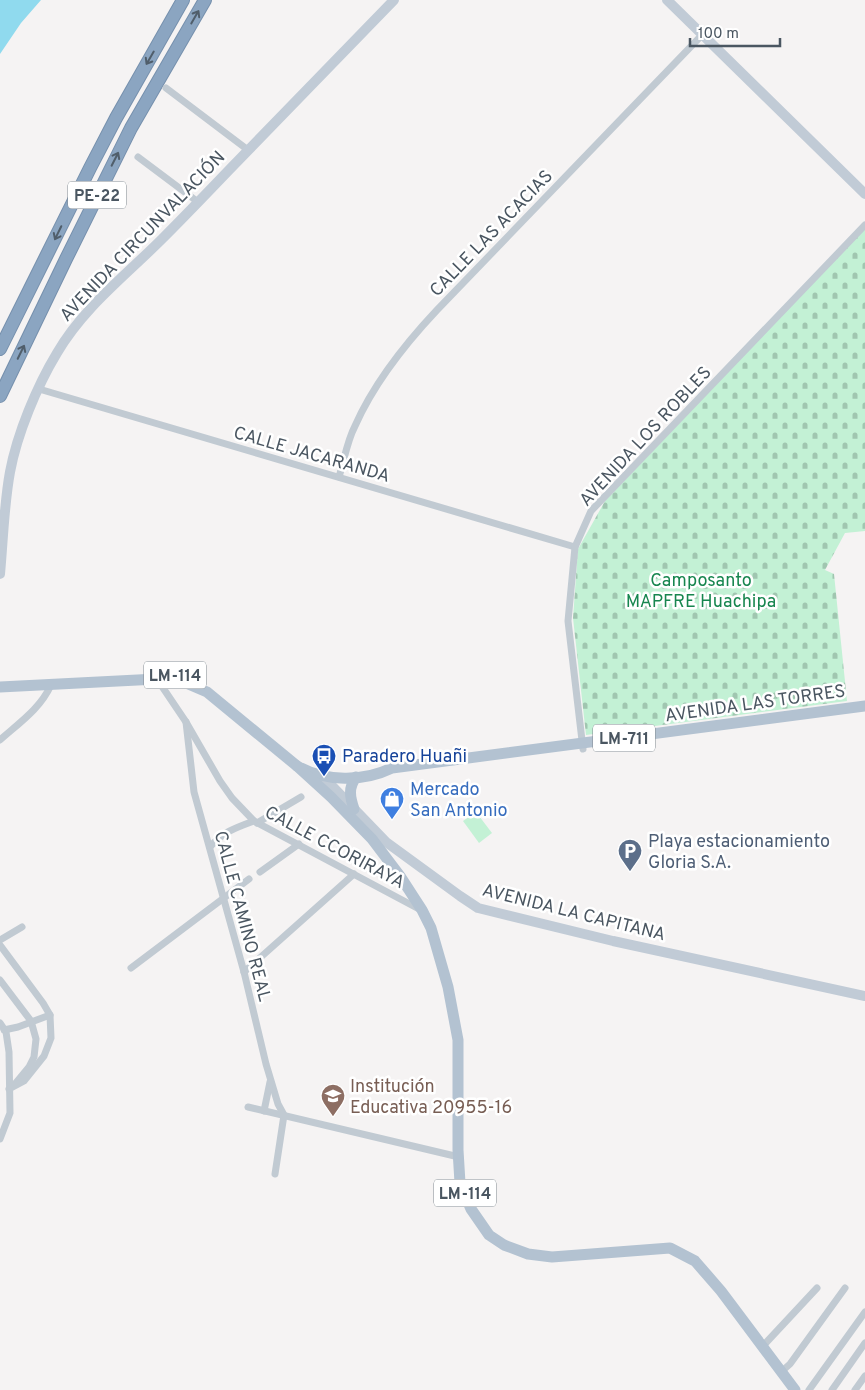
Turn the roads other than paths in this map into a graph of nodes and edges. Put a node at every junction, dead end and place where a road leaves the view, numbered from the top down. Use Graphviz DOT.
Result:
graph roads {
  1 [pos="183,0"];
  2 [pos="204,0"];
  3 [pos="394,0"];
  4 [pos="667,0"];
  5 [pos="702,35"];
  6 [pos="166,88"];
  7 [pos="248,150"];
  8 [pos="138,157"];
  9 [pos="865,194"];
  10 [pos="198,202"];
  11 [pos="865,225"];
  12 [pos="0,349"];
  13 [pos="39,389"];
  14 [pos="2,392"];
  15 [pos="339,477"];
  16 [pos="575,547"];
  17 [pos="0,574"];
  18 [pos="157,679"];
  19 [pos="0,682"];
  20 [pos="51,685"];
  21 [pos="0,687"];
  22 [pos="865,706"];
  23 [pos="865,712"];
  24 [pos="186,722"];
  25 [pos="0,740"];
  26 [pos="583,746"];
  27 [pos="297,766"];
  28 [pos="317,775"];
  29 [pos="356,777"];
  30 [pos="340,778"];
  31 [pos="336,791"];
  32 [pos="301,797"];
  33 [pos="338,803"];
  34 [pos="354,809"];
  35 [pos="255,822"];
  36 [pos="299,844"];
  37 [pos="210,847"];
  38 [pos="260,872"];
  39 [pos="354,874"];
  40 [pos="250,879"];
  41 [pos="224,898"];
  42 [pos="422,910"];
  43 [pos="22,927"];
  44 [pos="0,940"];
  45 [pos="0,945"];
  46 [pos="131,968"];
  47 [pos="244,972"];
  48 [pos="0,980"];
  49 [pos="865,996"];
  50 [pos="50,1014"];
  51 [pos="31,1021"];
  52 [pos="2,1026"];
  53 [pos="270,1080"];
  54 [pos="9,1089"];
  55 [pos="248,1107"];
  56 [pos="264,1111"];
  57 [pos="284,1115"];
  58 [pos="0,1139"];
  59 [pos="458,1157"];
  60 [pos="275,1174"];
  61 [pos="817,1288"];
  62 [pos="845,1288"];
  63 [pos="865,1312"];
  64 [pos="865,1343"];
  65 [pos="762,1347"];
  66 [pos="781,1372"];
  67 [pos="865,1376"];
  68 [pos="795,1390"];
  69 [pos="809,1390"];
  70 [pos="832,1390"];
  71 [pos="855,1390"];
  1 -- 12 [label="highway, PE-22, one-way"];
  14 -- 2 [label="highway, PE-22, one-way"];
  3 -- 7 [label="street, AVENIDA CIRCUNVALACIÓN"];
  4 -- 5 [label="street"];
  5 -- 9 [label="street"];
  5 -- 15 [label="street, CALLE LAS ACACIAS"];
  6 -- 7 [label="street"];
  7 -- 10 [label="street, AVENIDA CIRCUNVALACIÓN"];
  8 -- 10 [label="street"];
  10 -- 13 [label="street, AVENIDA CIRCUNVALACIÓN"];
  11 -- 16 [label="street, AVENIDA LOS ROBLES"];
  13 -- 15 [label="street, CALLE JACARANDA"];
  13 -- 17 [label="street, AVENIDA CIRCUNVALACIÓN"];
  15 -- 16 [label="street, CALLE JACARANDA"];
  16 -- 26 [label="street, AVENIDA LOS ROBLES"];
  18 -- 20 [label="main road, AVENIDA LAS TORRES / LM-114"];
  18 -- 24 [label="street, CALLE CCORIRAYA"];
  18 -- 27 [label="main road, AVENIDA LAS TORRES / LM-114"];
  19 -- 28 [label="main road, LM-114"];
  20 -- 21 [label="main road, AVENIDA LAS TORRES / LM-114"];
  20 -- 25 [label="street"];
  22 -- 26 [label="main road, AVENIDA LAS TORRES / LM-711"];
  23 -- 26 [label="main road, AVENIDA LAS TORRES / LM-711"];
  24 -- 35 [label="street, CALLE CCORIRAYA"];
  24 -- 37 [label="street, CALLE CAMINO REAL"];
  26 -- 29 [label="main road, AVENIDA LAS TORRES / LM-711"];
  27 -- 28 [label="main road, AVENIDA LAS TORRES / LM-114"];
  27 -- 33 [label="main road, LM-114"];
  28 -- 30 [label="main road, AVENIDA LAS TORRES / LM-711"];
  28 -- 31 [label="street, AVENIDA LA CAPITANA"];
  29 -- 30 [label="main road, AVENIDA LAS TORRES / LM-711"];
  29 -- 34 [label="main road"];
  30 -- 31 [label="main road"];
  31 -- 33 [label="main road"];
  31 -- 34 [label="street, AVENIDA LA CAPITANA"];
  32 -- 35 [label="street"];
  33 -- 42 [label="main road, LM-114"];
  34 -- 49 [label="street, AVENIDA LA CAPITANA"];
  35 -- 36 [label="street, CALLE CCORIRAYA"];
  35 -- 37 [label="street"];
  36 -- 38 [label="street"];
  36 -- 39 [label="street, CALLE CCORIRAYA"];
  37 -- 41 [label="street, CALLE CAMINO REAL"];
  39 -- 42 [label="street, CALLE CCORIRAYA"];
  39 -- 47 [label="street"];
  40 -- 41 [label="street"];
  41 -- 46 [label="street"];
  41 -- 47 [label="street, CALLE CAMINO REAL"];
  42 -- 59 [label="main road, LM-114"];
  43 -- 44 [label="street"];
  45 -- 50 [label="street"];
  47 -- 53 [label="street, CALLE CAMINO REAL"];
  48 -- 51 [label="street"];
  50 -- 51 [label="street"];
  50 -- 54 [label="street"];
  51 -- 52 [label="street"];
  51 -- 54 [label="street"];
  52 -- 54 [label="street"];
  53 -- 56 [label="street"];
  53 -- 57 [label="street, CALLE CAMINO REAL"];
  54 -- 58 [label="street"];
  55 -- 56 [label="street"];
  56 -- 57 [label="street"];
  57 -- 59 [label="street"];
  57 -- 60 [label="street"];
  59 -- 65 [label="main road, LM-114"];
  61 -- 65 [label="street"];
  62 -- 66 [label="street"];
  63 -- 69 [label="street"];
  64 -- 70 [label="street"];
  65 -- 66 [label="main road, LM-114"];
  66 -- 68 [label="main road, LM-114"];
  67 -- 71 [label="street"];
}
